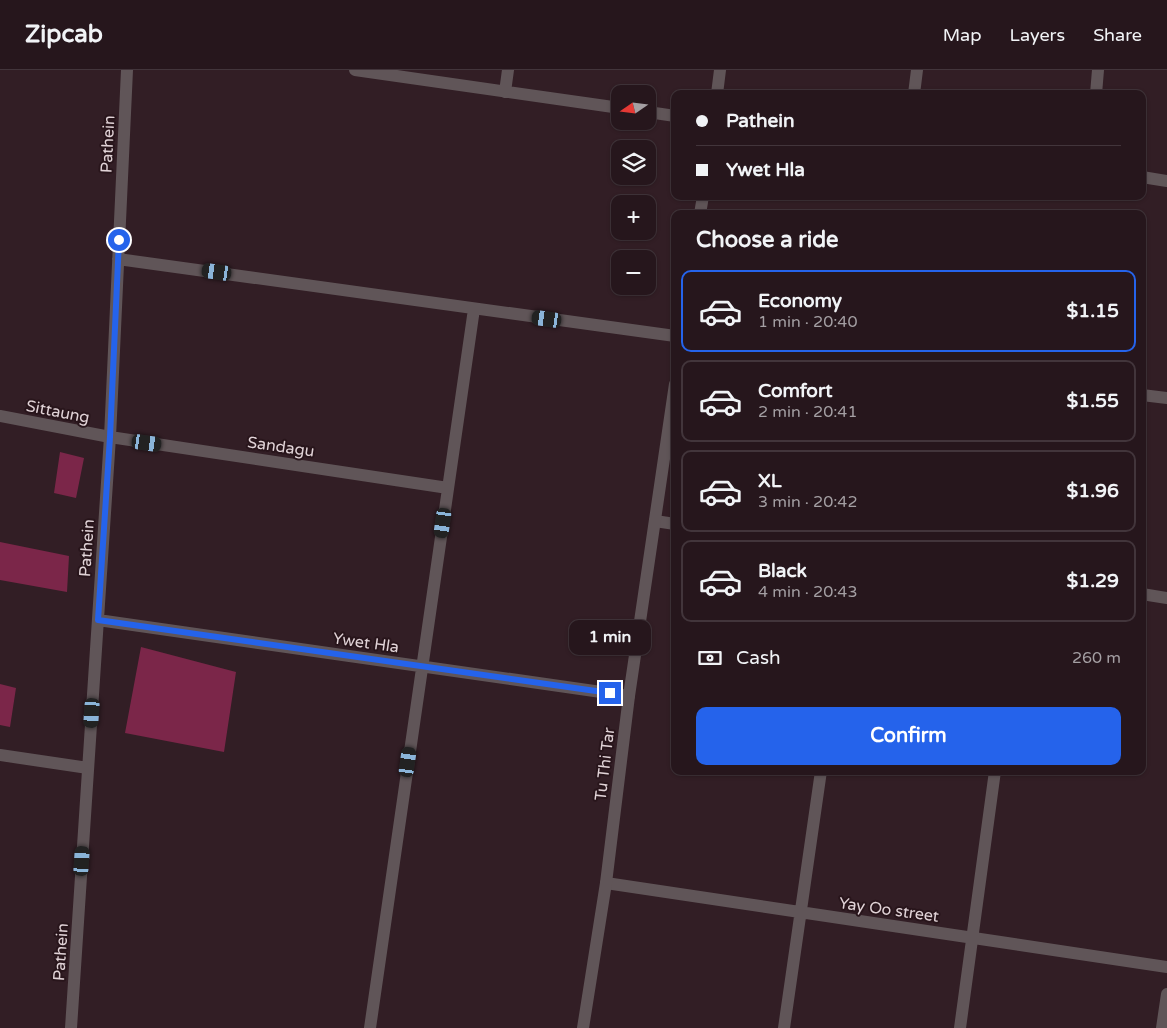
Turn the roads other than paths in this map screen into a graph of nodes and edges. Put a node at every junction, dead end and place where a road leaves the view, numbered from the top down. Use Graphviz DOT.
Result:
graph roads {
  1 [pos="127,70"];
  2 [pos="355,70"];
  3 [pos="508,70"];
  4 [pos="720,70"];
  5 [pos="917,70"];
  6 [pos="1098,70"];
  7 [pos="718,90"];
  8 [pos="914,90"];
  9 [pos="1096,90"];
  10 [pos="505,92"];
  11 [pos="611,107"];
  12 [pos="656,113"];
  13 [pos="671,115"];
  14 [pos="1146,178"];
  15 [pos="1167,181"];
  16 [pos="118,259"];
  17 [pos="474,309"];
  18 [pos="671,335"];
  19 [pos="1146,395"];
  20 [pos="1167,398"];
  21 [pos="671,411"];
  22 [pos="0,416"];
  23 [pos="110,437"];
  24 [pos="448,488"];
  25 [pos="655,521"];
  26 [pos="671,523"];
  27 [pos="1146,595"];
  28 [pos="1167,598"];
  29 [pos="98,620"];
  30 [pos="422,666"];
  31 [pos="629,696"];
  32 [pos="0,756"];
  33 [pos="88,768"];
  34 [pos="820,775"];
  35 [pos="994,775"];
  36 [pos="606,884"];
  37 [pos="801,913"];
  38 [pos="972,938"];
  39 [pos="1167,968"];
  40 [pos="1167,994"];
  41 [pos="71,1028"];
  42 [pos="370,1028"];
  43 [pos="583,1028"];
  44 [pos="784,1028"];
  45 [pos="960,1028"];
  46 [pos="1162,1028"];
  1 -- 16 [label="street, Pathein"];
  2 -- 10 [label="street"];
  3 -- 10 [label="street"];
  4 -- 7 [label="street"];
  5 -- 8 [label="street"];
  6 -- 9 [label="street"];
  10 -- 11 [label="street"];
  12 -- 13 [label="street"];
  14 -- 15 [label="street"];
  16 -- 17 [label="street"];
  16 -- 23 [label="street, Pathein"];
  17 -- 18 [label="street"];
  17 -- 24 [label="street"];
  19 -- 20 [label="street"];
  21 -- 25 [label="street, Tu Thi Tar"];
  22 -- 23 [label="street, Sittaung"];
  23 -- 24 [label="street, Sandagu"];
  23 -- 29 [label="street, Pathein"];
  24 -- 30 [label="street"];
  25 -- 26 [label="street"];
  25 -- 31 [label="street, Tu Thi Tar"];
  27 -- 28 [label="street"];
  29 -- 30 [label="street, Ywet Hla"];
  29 -- 33 [label="street, Pathein"];
  30 -- 31 [label="street, Ywet Hla"];
  30 -- 42 [label="street"];
  31 -- 36 [label="street, Tu Thi Tar"];
  32 -- 33 [label="street"];
  33 -- 41 [label="street, Pathein"];
  34 -- 37 [label="street"];
  35 -- 38 [label="street"];
  36 -- 37 [label="street, Yay Oo street"];
  36 -- 43 [label="street, Tu Thi Tar"];
  37 -- 38 [label="street, Yay Oo street"];
  37 -- 44 [label="street"];
  38 -- 39 [label="street, Yay Oo street"];
  38 -- 45 [label="street"];
  40 -- 46 [label="street"];
}
